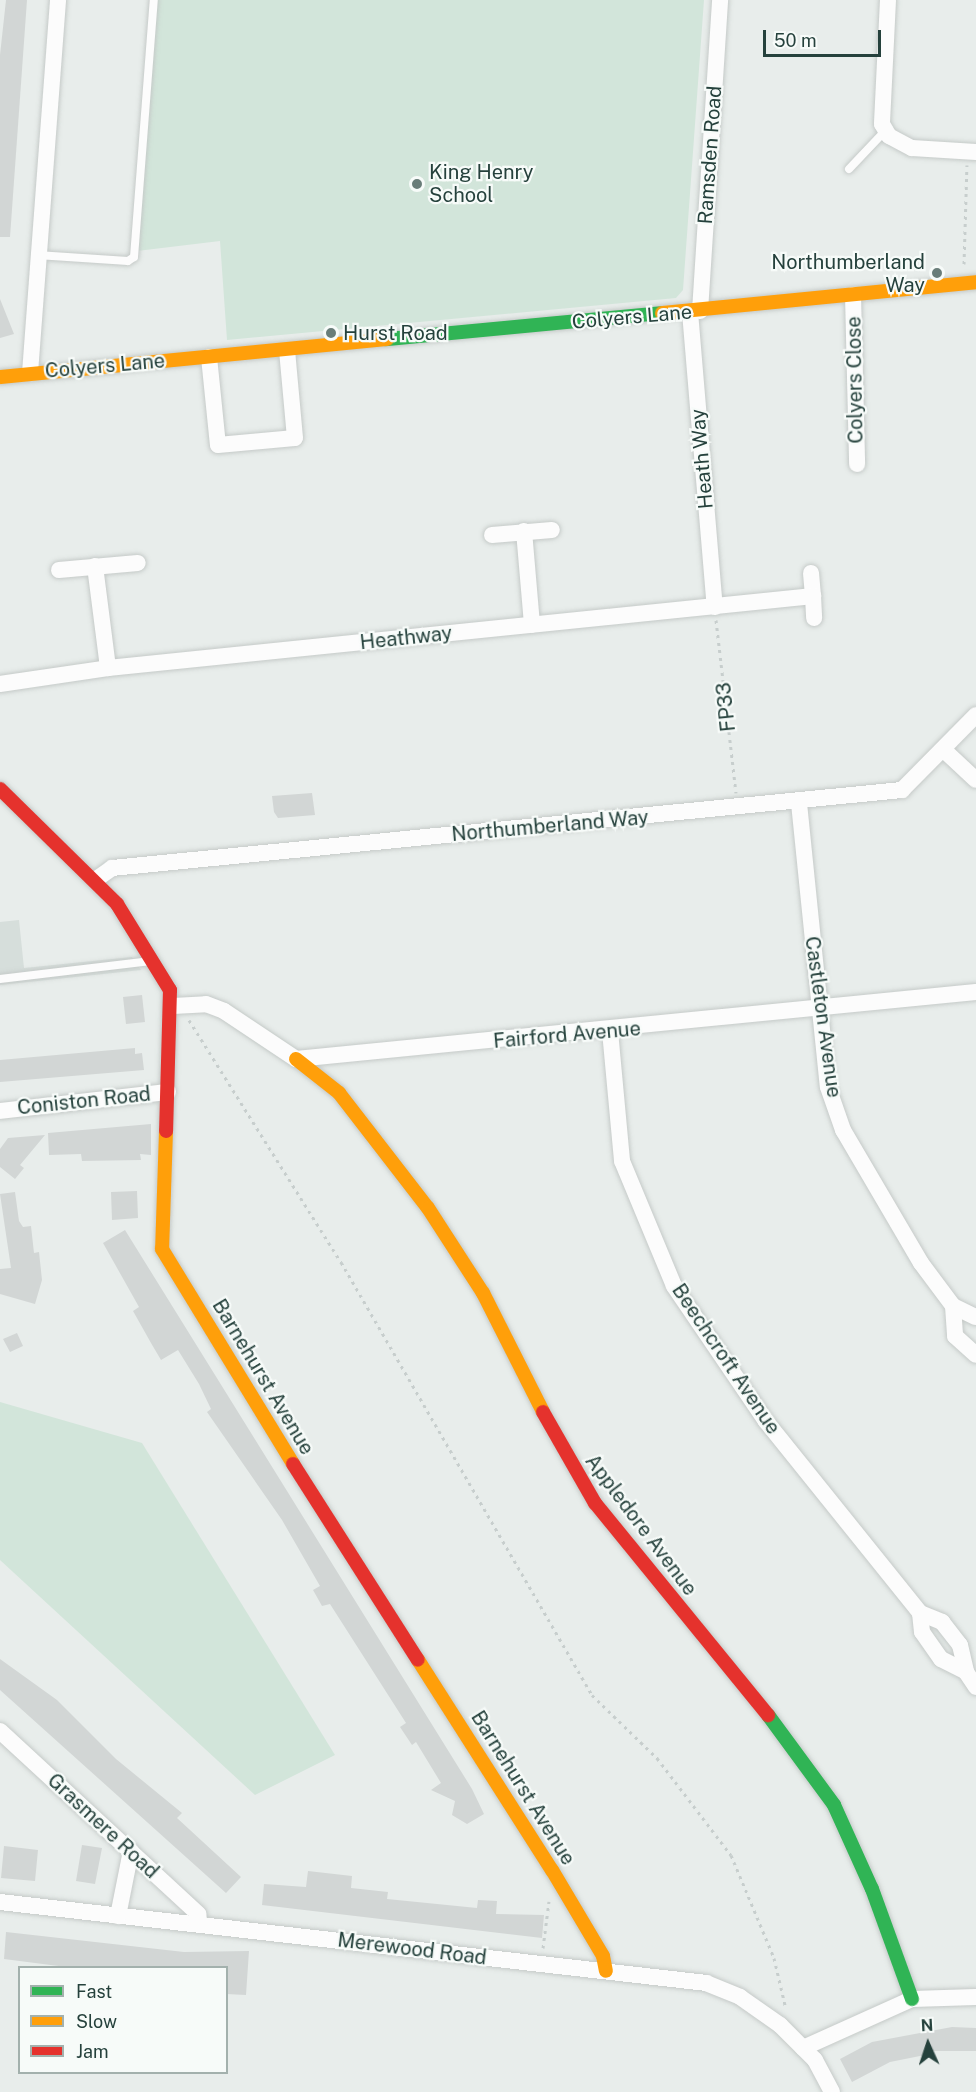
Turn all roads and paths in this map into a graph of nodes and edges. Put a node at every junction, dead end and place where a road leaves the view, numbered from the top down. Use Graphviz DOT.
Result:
graph roads {
  1 [pos="58,0"];
  2 [pos="154,0"];
  3 [pos="720,0"];
  4 [pos="888,0"];
  5 [pos="886,130"];
  6 [pos="972,152"];
  7 [pos="849,170"];
  8 [pos="37,255"];
  9 [pos="970,283"];
  10 [pos="853,296"];
  11 [pos="695,311"];
  12 [pos="287,350"];
  13 [pos="209,357"];
  14 [pos="30,373"];
  15 [pos="0,377"];
  16 [pos="857,464"];
  17 [pos="552,530"];
  18 [pos="524,531"];
  19 [pos="492,535"];
  20 [pos="138,563"];
  21 [pos="95,566"];
  22 [pos="59,570"];
  23 [pos="811,573"];
  24 [pos="813,596"];
  25 [pos="715,607"];
  26 [pos="814,618"];
  27 [pos="532,625"];
  28 [pos="108,668"];
  29 [pos="0,684"];
  30 [pos="976,715"];
  31 [pos="945,751"];
  32 [pos="976,780"];
  33 [pos="0,789"];
  34 [pos="799,803"];
  35 [pos="738,808"];
  36 [pos="95,880"];
  37 [pos="154,961"];
  38 [pos="0,979"];
  39 [pos="976,992"];
  40 [pos="177,1006"];
  41 [pos="819,1008"];
  42 [pos="610,1031"];
  43 [pos="296,1059"];
  44 [pos="168,1092"];
  45 [pos="0,1111"];
  46 [pos="953,1306"];
  47 [pos="976,1317"];
  48 [pos="976,1354"];
  49 [pos="920,1613"];
  50 [pos="966,1672"];
  51 [pos="976,1687"];
  52 [pos="0,1731"];
  53 [pos="131,1851"];
  54 [pos="549,1899"];
  55 [pos="0,1902"];
  56 [pos="118,1916"];
  57 [pos="201,1925"];
  58 [pos="543,1950"];
  59 [pos="606,1971"];
  60 [pos="976,1997"];
  61 [pos="912,1999"];
  62 [pos="780,2025"];
  63 [pos="803,2048"];
  64 [pos="832,2092"];
  1 -- 8 [label="street"];
  2 -- 8 [label="lane"];
  3 -- 11 [label="street, Ramsden Road"];
  4 -- 5 [label="street"];
  5 -- 6 [label="street"];
  5 -- 7 [label="lane"];
  6 -- 9 [label="path"];
  8 -- 14 [label="street"];
  9 -- 10 [label="street, Colyers Lane"];
  10 -- 11 [label="street, Colyers Lane"];
  10 -- 16 [label="street, Colyers Close"];
  11 -- 12 [label="street, Colyers Lane"];
  11 -- 25 [label="street, Heath Way"];
  12 -- 13 [label="street, Colyers Lane"];
  12 -- 13 [label="street"];
  13 -- 14 [label="street, Colyers Lane"];
  14 -- 15 [label="street, Colyers Lane"];
  17 -- 18 [label="street"];
  18 -- 19 [label="street"];
  18 -- 27 [label="street"];
  20 -- 21 [label="street"];
  21 -- 22 [label="street"];
  21 -- 28 [label="street"];
  23 -- 24 [label="street"];
  24 -- 25 [label="street, Heathway"];
  24 -- 26 [label="street"];
  25 -- 27 [label="street, Heathway"];
  25 -- 35 [label="path, FP33"];
  27 -- 28 [label="street, Heathway"];
  28 -- 29 [label="street, Heathway"];
  30 -- 31 [label="street, Northumberland Way"];
  31 -- 32 [label="street"];
  31 -- 34 [label="street, Northumberland Way"];
  33 -- 36 [label="street, Barnehurst Avenue"];
  34 -- 35 [label="street, Northumberland Way"];
  34 -- 41 [label="street, Castleton Avenue"];
  35 -- 36 [label="street, Northumberland Way"];
  36 -- 37 [label="street, Barnehurst Avenue"];
  37 -- 38 [label="lane"];
  37 -- 40 [label="street, Barnehurst Avenue"];
  39 -- 41 [label="street, Fairford Avenue"];
  40 -- 43 [label="street"];
  40 -- 44 [label="street, Barnehurst Avenue"];
  40 -- 62 [label="path"];
  41 -- 42 [label="street, Fairford Avenue"];
  41 -- 46 [label="street, Castleton Avenue"];
  42 -- 43 [label="street, Fairford Avenue"];
  42 -- 49 [label="street, Beechcroft Avenue"];
  43 -- 61 [label="street, Appledore Avenue"];
  44 -- 45 [label="street, Coniston Road"];
  44 -- 59 [label="street, Barnehurst Avenue"];
  46 -- 47 [label="street"];
  46 -- 48 [label="street"];
  49 -- 50 [label="street, Beechcroft Avenue"];
  49 -- 50 [label="street, Beechcroft Avenue"];
  50 -- 51 [label="street, Beechcroft Avenue"];
  52 -- 53 [label="street, Grasmere Road"];
  53 -- 56 [label="street"];
  53 -- 57 [label="street, Grasmere Road"];
  54 -- 58 [label="path"];
  55 -- 56 [label="street, Merewood Road"];
  56 -- 57 [label="street, Merewood Road"];
  57 -- 59 [label="street, Merewood Road"];
  59 -- 62 [label="street, Merewood Road"];
  60 -- 61 [label="street"];
  61 -- 63 [label="street"];
  62 -- 63 [label="street, Merewood Road"];
  63 -- 64 [label="street, Merewood Road"];
}
